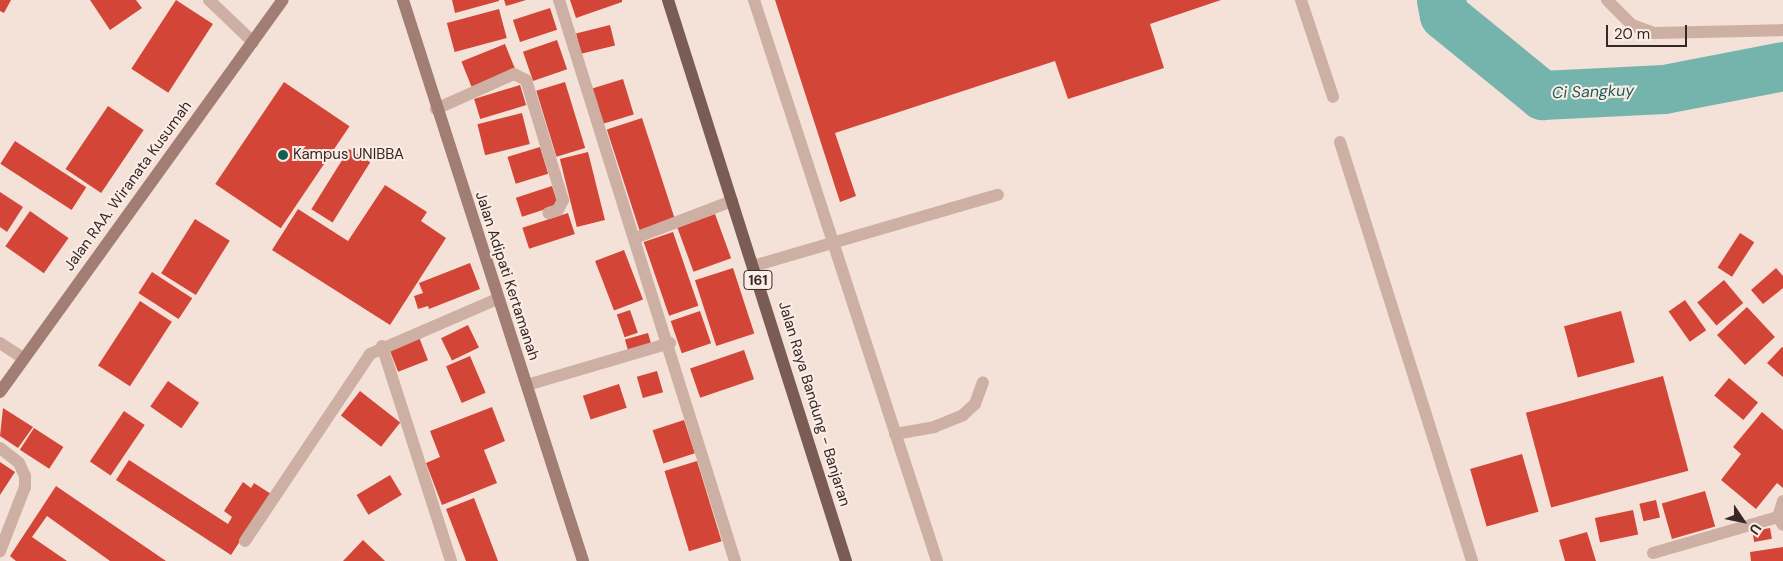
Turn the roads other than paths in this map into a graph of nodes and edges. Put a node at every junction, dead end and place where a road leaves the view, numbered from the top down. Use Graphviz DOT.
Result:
graph roads {
  1 [pos="209,0"];
  2 [pos="283,0"];
  3 [pos="402,0"];
  4 [pos="558,0"];
  5 [pos="668,0"];
  6 [pos="754,0"];
  7 [pos="1301,0"];
  8 [pos="1607,0"];
  9 [pos="1783,30"];
  10 [pos="253,42"];
  11 [pos="1334,97"];
  12 [pos="436,109"];
  13 [pos="1340,142"];
  14 [pos="998,195"];
  15 [pos="732,202"];
  16 [pos="548,213"];
  17 [pos="635,238"];
  18 [pos="832,242"];
  19 [pos="753,266"];
  20 [pos="497,298"];
  21 [pos="0,343"];
  22 [pos="666,345"];
  23 [pos="382,346"];
  24 [pos="23,358"];
  25 [pos="983,382"];
  26 [pos="527,385"];
  27 [pos="0,392"];
  28 [pos="895,434"];
  29 [pos="0,448"];
  30 [pos="1783,501"];
  31 [pos="1780,521"];
  32 [pos="245,541"];
  33 [pos="0,550"];
  34 [pos="1653,553"];
  35 [pos="451,561"];
  36 [pos="583,561"];
  37 [pos="735,561"];
  38 [pos="846,561"];
  39 [pos="937,561"];
  40 [pos="1472,561"];
  1 -- 10 [label="street"];
  2 -- 10 [label="main road, Jalan RAA. Wiranata Kusumah"];
  3 -- 12 [label="main road, Jalan Adipati Kertamanah"];
  4 -- 17 [label="street"];
  5 -- 15 [label="main road, Jalan Raya Bandung - Banjaran / 161"];
  6 -- 18 [label="street"];
  7 -- 11 [label="street"];
  8 -- 9 [label="street"];
  10 -- 24 [label="main road, Jalan RAA. Wiranata Kusumah"];
  12 -- 16 [label="street"];
  12 -- 20 [label="main road, Jalan Adipati Kertamanah"];
  13 -- 40 [label="street"];
  14 -- 18 [label="street"];
  15 -- 17 [label="street"];
  15 -- 19 [label="main road, Jalan Raya Bandung - Banjaran / 161"];
  17 -- 22 [label="street"];
  18 -- 19 [label="street"];
  18 -- 28 [label="street"];
  19 -- 38 [label="main road, Jalan Raya Bandung - Banjaran / 161"];
  20 -- 23 [label="street"];
  20 -- 26 [label="main road, Jalan Adipati Kertamanah"];
  21 -- 24 [label="street"];
  22 -- 26 [label="street"];
  22 -- 37 [label="street"];
  23 -- 32 [label="street"];
  23 -- 35 [label="street"];
  24 -- 27 [label="main road, Jalan RAA. Wiranata Kusumah"];
  25 -- 28 [label="street"];
  26 -- 36 [label="main road, Jalan Adipati Kertamanah"];
  28 -- 39 [label="street"];
  29 -- 33 [label="street"];
  30 -- 31 [label="street"];
  31 -- 34 [label="street"];
}
